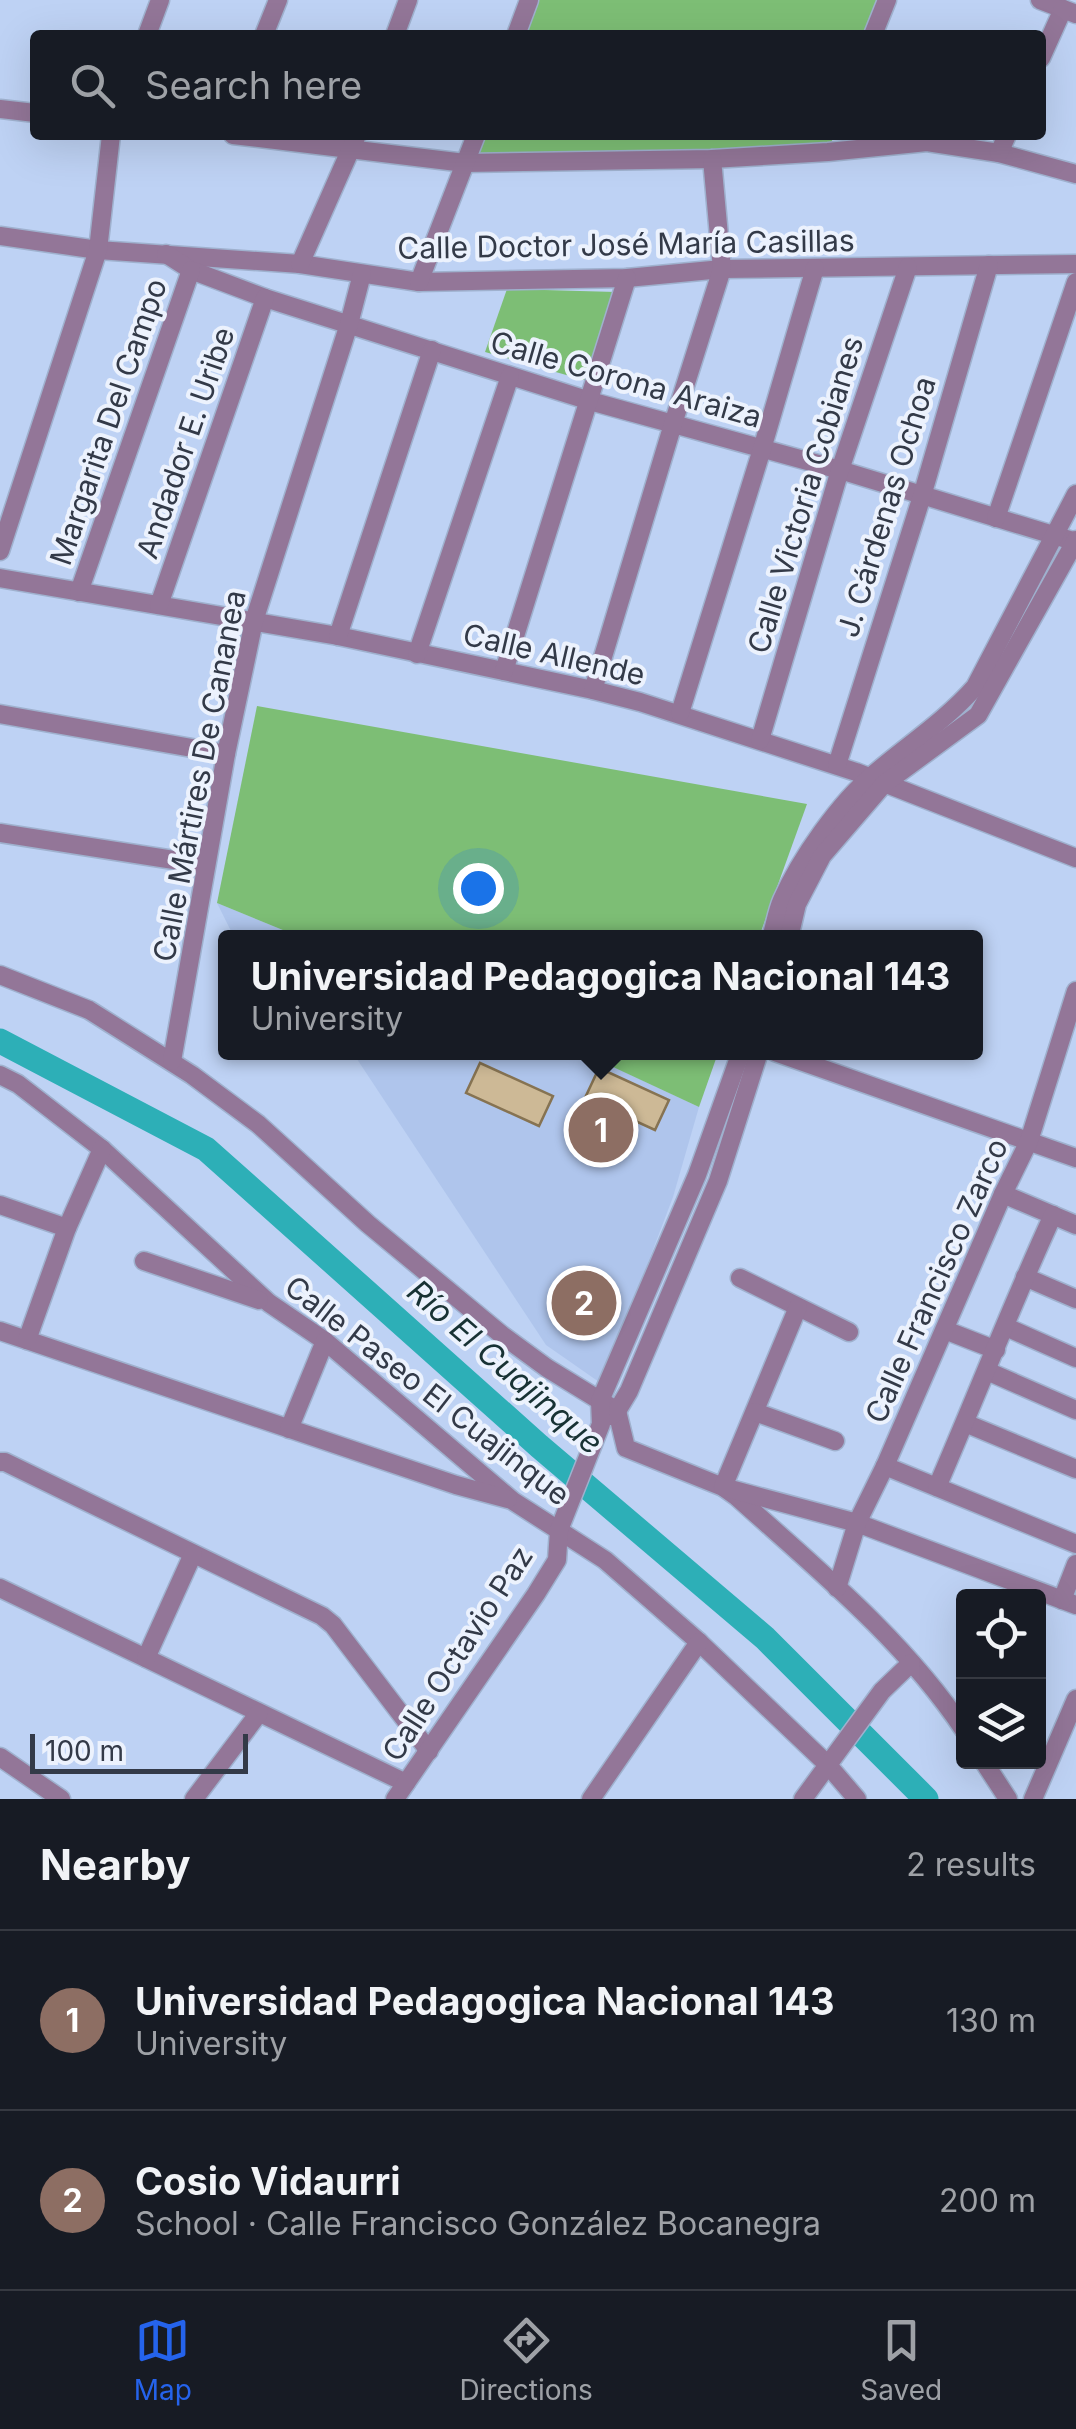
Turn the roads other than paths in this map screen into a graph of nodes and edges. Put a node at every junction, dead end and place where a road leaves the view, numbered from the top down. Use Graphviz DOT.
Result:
graph roads {
  1 [pos="160,0"];
  2 [pos="278,0"];
  3 [pos="408,0"];
  4 [pos="529,0"];
  5 [pos="887,0"];
  6 [pos="1040,0"];
  7 [pos="1069,12"];
  8 [pos="149,30"];
  9 [pos="266,30"];
  10 [pos="397,30"];
  11 [pos="518,30"];
  12 [pos="880,30"];
  13 [pos="1046,50"];
  14 [pos="0,109"];
  15 [pos="30,112"];
  16 [pos="110,140"];
  17 [pos="474,140"];
  18 [pos="904,140"];
  19 [pos="934,140"];
  20 [pos="1005,140"];
  21 [pos="355,141"];
  22 [pos="831,143"];
  23 [pos="999,153"];
  24 [pos="712,159"];
  25 [pos="465,162"];
  26 [pos="1076,174"];
  27 [pos="0,236"];
  28 [pos="98,250"];
  29 [pos="166,254"];
  30 [pos="300,264"];
  31 [pos="1076,264"];
  32 [pos="989,265"];
  33 [pos="908,266"];
  34 [pos="816,268"];
  35 [pos="191,270"];
  36 [pos="722,270"];
  37 [pos="362,274"];
  38 [pos="627,278"];
  39 [pos="419,282"];
  40 [pos="1076,282"];
  41 [pos="264,298"];
  42 [pos="349,324"];
  43 [pos="432,350"];
  44 [pos="510,376"];
  45 [pos="590,401"];
  46 [pos="673,424"];
  47 [pos="762,450"];
  48 [pos="840,470"];
  49 [pos="1076,494"];
  50 [pos="922,496"];
  51 [pos="996,518"];
  52 [pos="1054,535"];
  53 [pos="1076,541"];
  54 [pos="0,551"];
  55 [pos="0,578"];
  56 [pos="79,592"];
  57 [pos="160,605"];
  58 [pos="254,620"];
  59 [pos="338,636"];
  60 [pos="418,654"];
  61 [pos="504,671"];
  62 [pos="593,690"];
  63 [pos="680,713"];
  64 [pos="0,714"];
  65 [pos="760,740"];
  66 [pos="226,754"];
  67 [pos="837,765"];
  68 [pos="876,781"];
  69 [pos="0,834"];
  70 [pos="1076,858"];
  71 [pos="206,865"];
  72 [pos="773,930"];
  73 [pos="791,930"];
  74 [pos="0,975"];
  75 [pos="1076,991"];
  76 [pos="738,1060"];
  77 [pos="756,1060"];
  78 [pos="798,1060"];
  79 [pos="172,1062"];
  80 [pos="0,1075"];
  81 [pos="1029,1141"];
  82 [pos="102,1148"];
  83 [pos="1076,1158"];
  84 [pos="698,1175"];
  85 [pos="718,1181"];
  86 [pos="1004,1194"];
  87 [pos="0,1205"];
  88 [pos="1053,1214"];
  89 [pos="1076,1225"];
  90 [pos="67,1228"];
  91 [pos="144,1261"];
  92 [pos="1025,1276"];
  93 [pos="740,1278"];
  94 [pos="1076,1299"];
  95 [pos="269,1303"];
  96 [pos="798,1308"];
  97 [pos="1006,1327"];
  98 [pos="945,1330"];
  99 [pos="0,1331"];
  100 [pos="849,1332"];
  101 [pos="27,1340"];
  102 [pos="325,1341"];
  103 [pos="996,1350"];
  104 [pos="1076,1358"];
  105 [pos="987,1371"];
  106 [pos="609,1406"];
  107 [pos="1076,1410"];
  108 [pos="755,1412"];
  109 [pos="965,1422"];
  110 [pos="289,1429"];
  111 [pos="835,1441"];
  112 [pos="0,1462"];
  113 [pos="885,1466"];
  114 [pos="1076,1469"];
  115 [pos="723,1487"];
  116 [pos="937,1488"];
  117 [pos="513,1501"];
  118 [pos="562,1522"];
  119 [pos="857,1523"];
  120 [pos="1076,1544"];
  121 [pos="193,1554"];
  122 [pos="1076,1564"];
  123 [pos="0,1588"];
  124 [pos="837,1588"];
  125 [pos="1069,1602"];
  126 [pos="699,1642"];
  127 [pos="146,1658"];
  128 [pos="912,1664"];
  129 [pos="1076,1699"];
  130 [pos="259,1713"];
  131 [pos="956,1718"];
  132 [pos="1068,1744"];
  133 [pos="429,1752"];
  134 [pos="0,1756"];
  135 [pos="832,1757"];
  136 [pos="989,1769"];
  137 [pos="406,1783"];
  138 [pos="61,1799"];
  139 [pos="194,1799"];
  140 [pos="394,1799"];
  141 [pos="590,1799"];
  142 [pos="803,1799"];
  143 [pos="857,1799"];
  144 [pos="1008,1799"];
  145 [pos="1033,1799"];
  1 -- 8 [label="street"];
  2 -- 9 [label="street"];
  3 -- 10 [label="street"];
  4 -- 11 [label="street"];
  5 -- 12 [label="street"];
  6 -- 7 [label="street"];
  7 -- 13 [label="street"];
  14 -- 15 [label="street"];
  16 -- 28 [label="street"];
  17 -- 25 [label="street"];
  18 -- 22 [label="street"];
  19 -- 23 [label="street"];
  20 -- 23 [label="street"];
  21 -- 25 [label="street"];
  21 -- 30 [label="street"];
  22 -- 24 [label="street"];
  23 -- 26 [label="street"];
  24 -- 25 [label="street"];
  24 -- 36 [label="street"];
  25 -- 39 [label="street"];
  27 -- 28 [label="street, Calle Doctor José María Casillas"];
  28 -- 29 [label="street, Calle Doctor José María Casillas"];
  28 -- 54 [label="street"];
  29 -- 30 [label="street, Calle Doctor José María Casillas"];
  29 -- 35 [label="street, Calle Corona Araiza"];
  30 -- 37 [label="street, Calle Doctor José María Casillas"];
  31 -- 32 [label="street, Calle Doctor José María Casillas"];
  32 -- 33 [label="street, Calle Doctor José María Casillas"];
  32 -- 50 [label="street, J. Cárdenas Ochoa"];
  33 -- 34 [label="street, Calle Doctor José María Casillas"];
  33 -- 48 [label="street, Calle Victoria Cobianes"];
  34 -- 36 [label="street, Calle Doctor José María Casillas"];
  34 -- 47 [label="street"];
  35 -- 41 [label="street, Calle Corona Araiza"];
  35 -- 56 [label="street, Margarita Del Campo"];
  36 -- 38 [label="street, Calle Doctor José María Casillas"];
  36 -- 46 [label="street"];
  37 -- 39 [label="street, Calle Doctor José María Casillas"];
  37 -- 42 [label="street, Calle Mártires De Cananea"];
  38 -- 39 [label="street, Calle Doctor José María Casillas"];
  38 -- 45 [label="street"];
  40 -- 51 [label="street"];
  41 -- 42 [label="street, Calle Corona Araiza"];
  41 -- 57 [label="street, Andador E. Uribe"];
  42 -- 43 [label="street, Calle Corona Araiza"];
  42 -- 58 [label="street, Calle Mártires De Cananea"];
  43 -- 44 [label="street, Calle Corona Araiza"];
  43 -- 59 [label="street"];
  44 -- 45 [label="street, Calle Corona Araiza"];
  44 -- 60 [label="street"];
  45 -- 46 [label="street, Calle Corona Araiza"];
  45 -- 61 [label="street"];
  46 -- 47 [label="street, Calle Corona Araiza"];
  46 -- 62 [label="street"];
  47 -- 48 [label="street, Calle Corona Araiza"];
  47 -- 63 [label="street"];
  48 -- 50 [label="street, Calle Corona Araiza"];
  48 -- 65 [label="street, Calle Victoria Cobianes"];
  49 -- 52 [label="street"];
  50 -- 51 [label="street, Calle Corona Araiza"];
  50 -- 67 [label="street, J. Cárdenas Ochoa"];
  51 -- 52 [label="street, Calle Corona Araiza"];
  52 -- 53 [label="street, Calle Corona Araiza"];
  52 -- 68 [label="street"];
  53 -- 68 [label="street"];
  55 -- 56 [label="street, Calle Allende"];
  56 -- 57 [label="street, Calle Allende"];
  57 -- 58 [label="street, Calle Allende"];
  58 -- 59 [label="street, Calle Allende"];
  58 -- 66 [label="street, Calle Mártires De Cananea"];
  59 -- 60 [label="street, Calle Allende"];
  60 -- 61 [label="street, Calle Allende"];
  61 -- 62 [label="street, Calle Allende"];
  62 -- 63 [label="street, Calle Allende"];
  63 -- 65 [label="street, Calle Allende"];
  64 -- 66 [label="street"];
  65 -- 67 [label="street, Calle Allende"];
  66 -- 71 [label="street, Calle Mártires De Cananea"];
  67 -- 68 [label="street, Calle Allende"];
  68 -- 70 [label="street, Calle Allende"];
  68 -- 72 [label="street"];
  68 -- 73 [label="street"];
  69 -- 71 [label="street"];
  71 -- 79 [label="street, Calle Mártires De Cananea"];
  74 -- 79 [label="street"];
  75 -- 81 [label="street, Calle Francisco Zarco"];
  76 -- 84 [label="street"];
  77 -- 85 [label="street"];
  78 -- 81 [label="street"];
  79 -- 106 [label="street"];
  80 -- 82 [label="street, Calle Paseo El Cuajinque"];
  81 -- 83 [label="street"];
  81 -- 86 [label="street, Calle Francisco Zarco"];
  82 -- 90 [label="street"];
  82 -- 95 [label="street, Calle Paseo El Cuajinque"];
  84 -- 85 [label="street"];
  84 -- 106 [label="street"];
  85 -- 106 [label="street"];
  86 -- 88 [label="street"];
  86 -- 98 [label="street, Calle Francisco Zarco"];
  87 -- 90 [label="street"];
  88 -- 89 [label="street"];
  88 -- 92 [label="street"];
  90 -- 101 [label="street"];
  91 -- 95 [label="street"];
  92 -- 94 [label="street"];
  92 -- 97 [label="street"];
  93 -- 96 [label="street"];
  95 -- 102 [label="street, Calle Paseo El Cuajinque"];
  96 -- 100 [label="street"];
  96 -- 108 [label="street"];
  97 -- 103 [label="street"];
  97 -- 104 [label="street"];
  98 -- 103 [label="street"];
  98 -- 113 [label="street, Calle Francisco Zarco"];
  99 -- 101 [label="street"];
  101 -- 110 [label="street"];
  102 -- 110 [label="street"];
  102 -- 117 [label="street, Calle Paseo El Cuajinque"];
  103 -- 105 [label="street"];
  105 -- 107 [label="street"];
  105 -- 109 [label="street"];
  106 -- 115 [label="street"];
  106 -- 118 [label="street, Calle Octavio Paz"];
  108 -- 111 [label="street"];
  108 -- 115 [label="street"];
  109 -- 114 [label="street"];
  109 -- 116 [label="street"];
  110 -- 117 [label="street"];
  112 -- 121 [label="street"];
  113 -- 116 [label="street"];
  113 -- 119 [label="street, Calle Francisco Zarco"];
  115 -- 119 [label="street"];
  115 -- 124 [label="street"];
  116 -- 120 [label="street"];
  117 -- 118 [label="street, Calle Paseo El Cuajinque"];
  118 -- 126 [label="street, Calle Paseo El Cuajinque"];
  118 -- 133 [label="street, Calle Octavio Paz"];
  119 -- 124 [label="street, Calle Francisco Zarco"];
  119 -- 125 [label="street"];
  121 -- 127 [label="street"];
  121 -- 133 [label="street"];
  122 -- 125 [label="street"];
  123 -- 127 [label="street"];
  124 -- 128 [label="street"];
  126 -- 135 [label="street, Calle Paseo El Cuajinque"];
  126 -- 141 [label="street"];
  127 -- 130 [label="street"];
  128 -- 131 [label="street"];
  128 -- 135 [label="street"];
  129 -- 132 [label="street"];
  130 -- 137 [label="street"];
  130 -- 139 [label="street"];
  132 -- 145 [label="street"];
  133 -- 137 [label="street, Calle Octavio Paz"];
  134 -- 138 [label="street"];
  135 -- 142 [label="street"];
  135 -- 143 [label="street, Calle Paseo El Cuajinque"];
  136 -- 144 [label="street"];
  137 -- 140 [label="street, Calle Octavio Paz"];
}
